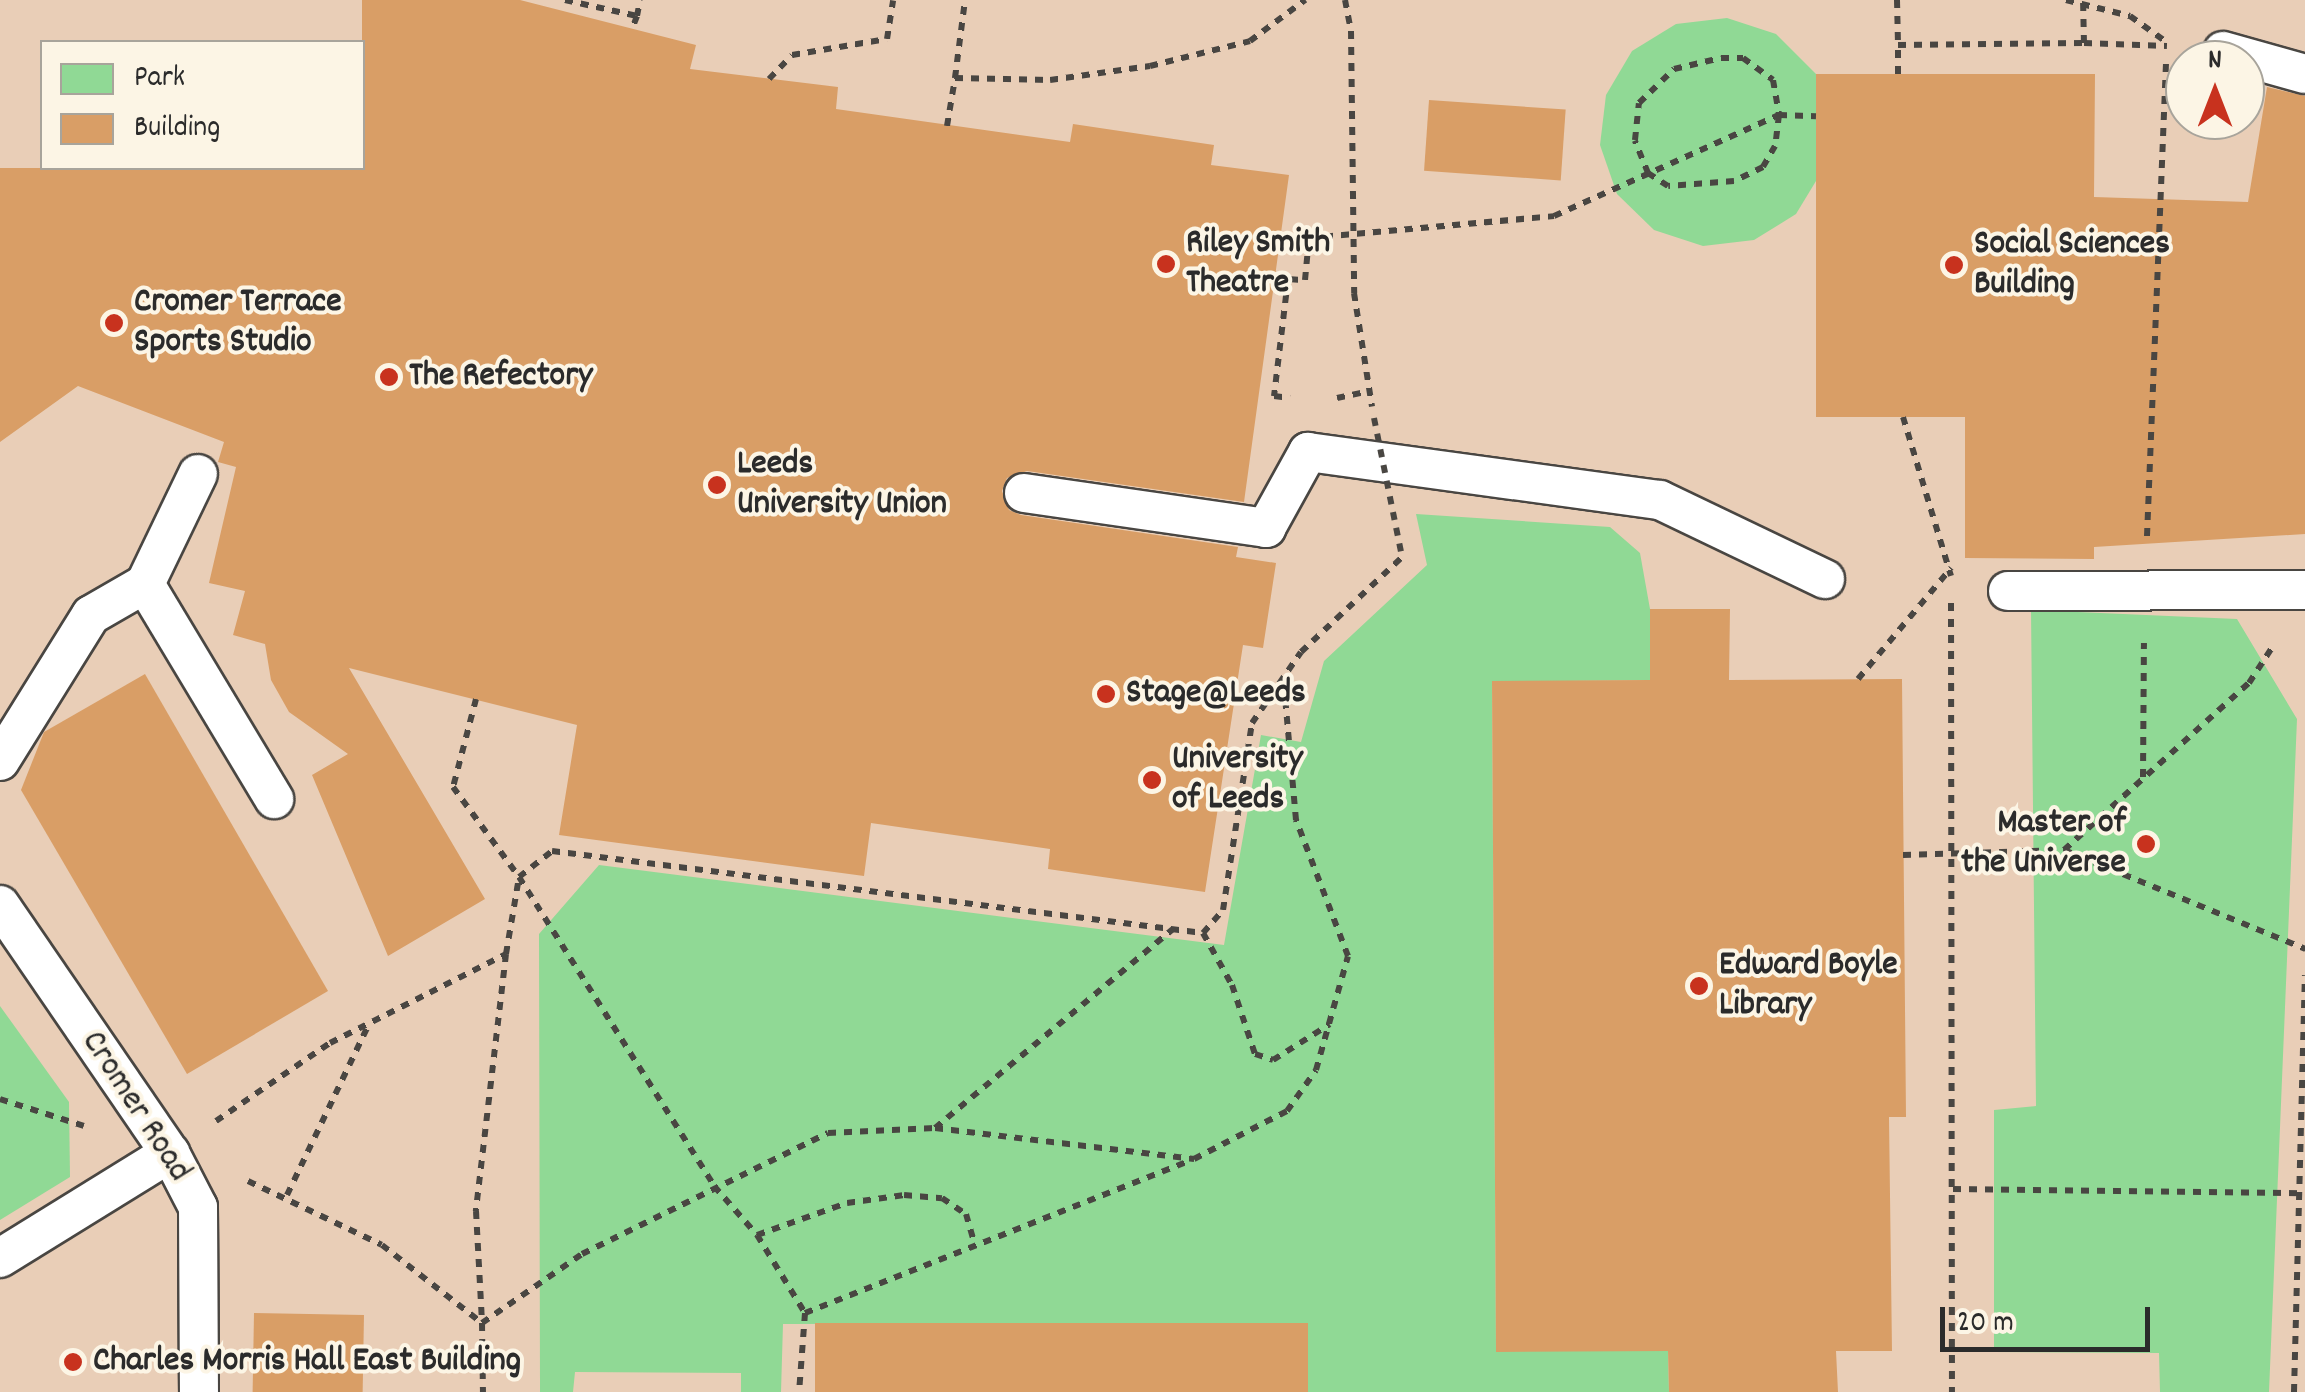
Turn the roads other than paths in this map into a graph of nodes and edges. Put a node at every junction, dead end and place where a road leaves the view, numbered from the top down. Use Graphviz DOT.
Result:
graph roads {
  1 [pos="2265,63"];
  2 [pos="2305,74"];
  3 [pos="198,474"];
  4 [pos="1024,493"];
  5 [pos="1825,579"];
  6 [pos="145,584"];
  7 [pos="2305,590"];
  8 [pos="2008,591"];
  9 [pos="0,761"];
  10 [pos="274,799"];
  11 [pos="0,905"];
  12 [pos="170,1153"];
  13 [pos="0,1258"];
  14 [pos="198,1392"];
  1 -- 2 [label="lane"];
  3 -- 6 [label="lane"];
  4 -- 5 [label="lane"];
  6 -- 9 [label="lane"];
  6 -- 10 [label="lane"];
  7 -- 8 [label="lane"];
  11 -- 12 [label="lane, Cromer Road"];
  12 -- 13 [label="lane"];
  12 -- 14 [label="lane, Cromer Road"];
}
